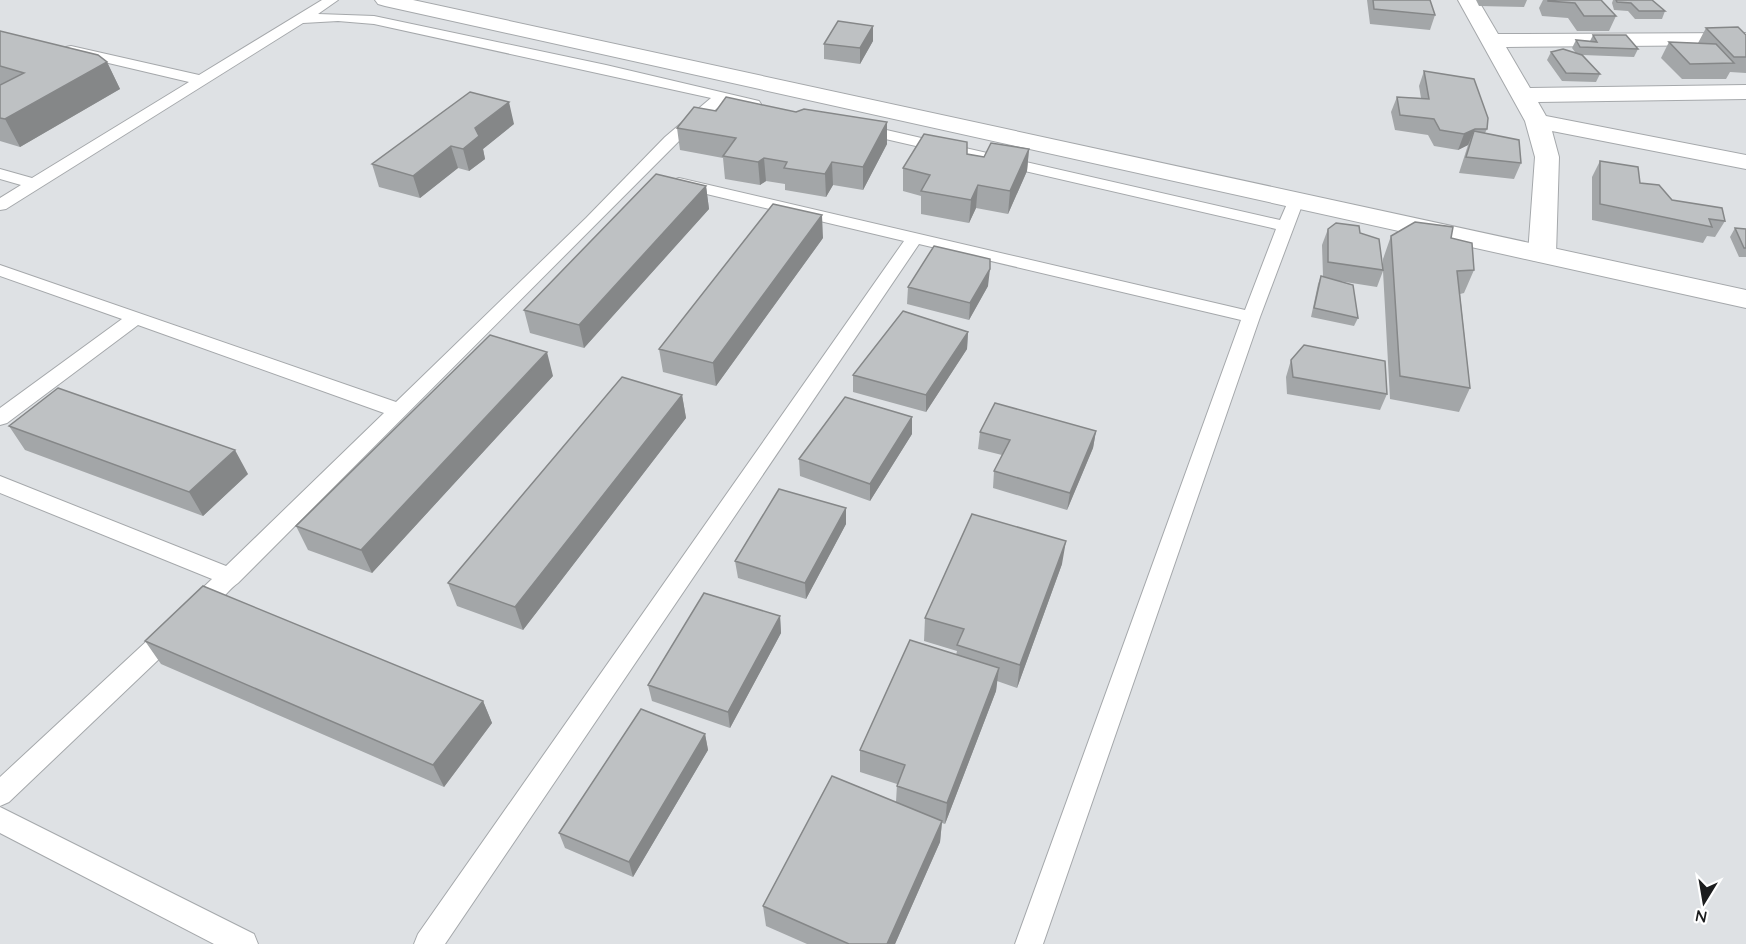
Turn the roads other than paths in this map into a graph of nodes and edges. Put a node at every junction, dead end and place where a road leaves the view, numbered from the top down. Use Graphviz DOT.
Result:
graph roads {
  1 [pos="331,0"];
  2 [pos="385,0"];
  3 [pos="1468,0"];
  4 [pos="301,19"];
  5 [pos="1746,39"];
  6 [pos="1491,41"];
  7 [pos="56,46"];
  8 [pos="201,80"];
  9 [pos="1746,92"];
  10 [pos="1522,95"];
  11 [pos="722,97"];
  12 [pos="767,107"];
  13 [pos="1537,122"];
  14 [pos="848,126"];
  15 [pos="1746,162"];
  16 [pos="637,173"];
  17 [pos="0,174"];
  18 [pos="34,184"];
  19 [pos="1296,200"];
  20 [pos="0,205"];
  21 [pos="1284,226"];
  22 [pos="914,239"];
  23 [pos="1542,254"];
  24 [pos="0,270"];
  25 [pos="1746,298"];
  26 [pos="1251,317"];
  27 [pos="136,318"];
  28 [pos="400,411"];
  29 [pos="0,418"];
  30 [pos="0,484"];
  31 [pos="230,577"];
  32 [pos="0,794"];
  33 [pos="0,819"];
  34 [pos="244,944"];
  35 [pos="428,944"];
  36 [pos="1029,944"];
  1 -- 4 [label="lane"];
  2 -- 19 [label="main road"];
  3 -- 6 [label="main road"];
  4 -- 8 [label="lane"];
  4 -- 11 [label="lane"];
  5 -- 6 [label="main road"];
  6 -- 10 [label="main road"];
  7 -- 8 [label="lane"];
  8 -- 18 [label="lane"];
  9 -- 10 [label="main road"];
  10 -- 13 [label="main road"];
  11 -- 12 [label="lane"];
  11 -- 16 [label="lane"];
  13 -- 15 [label="main road"];
  13 -- 23 [label="main road"];
  14 -- 21 [label="lane"];
  16 -- 22 [label="lane"];
  16 -- 28 [label="lane"];
  17 -- 18 [label="lane"];
  18 -- 20 [label="lane"];
  19 -- 21 [label="lane"];
  19 -- 23 [label="main road"];
  21 -- 26 [label="lane"];
  22 -- 26 [label="lane"];
  22 -- 35 [label="lane"];
  23 -- 25 [label="main road"];
  24 -- 27 [label="lane"];
  26 -- 36 [label="lane"];
  27 -- 28 [label="lane"];
  27 -- 29 [label="lane"];
  28 -- 31 [label="lane"];
  30 -- 31 [label="lane"];
  31 -- 32 [label="lane"];
  33 -- 34 [label="lane"];
}
